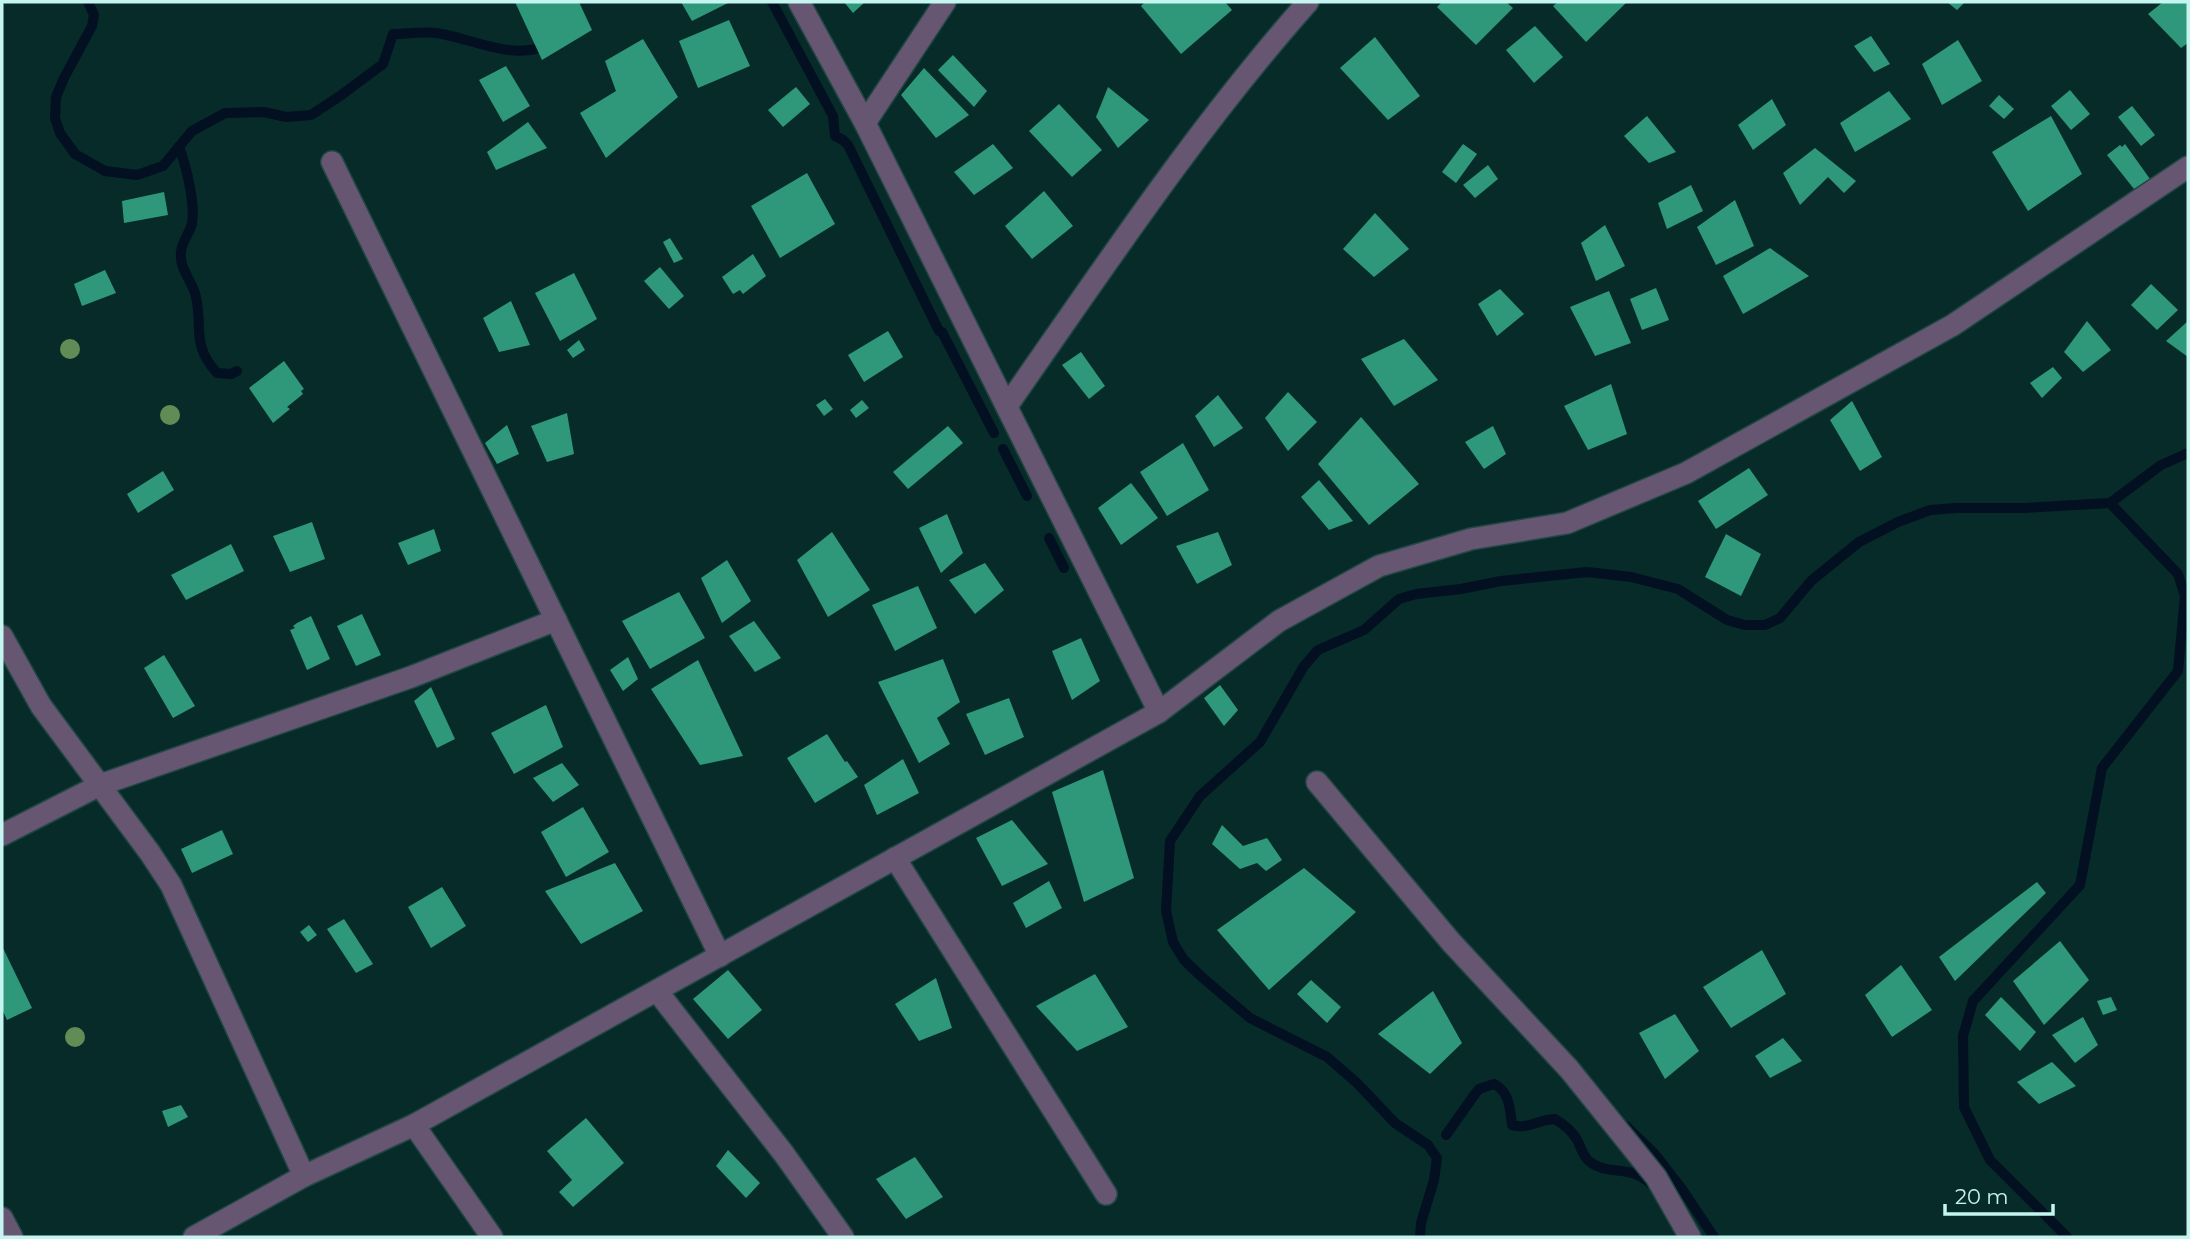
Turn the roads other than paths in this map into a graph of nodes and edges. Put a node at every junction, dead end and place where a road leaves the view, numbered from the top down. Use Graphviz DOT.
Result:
graph roads {
  1 [pos="799,2"];
  2 [pos="945,2"];
  3 [pos="1308,2"];
  4 [pos="865,123"];
  5 [pos="332,162"];
  6 [pos="2188,167"];
  7 [pos="1007,406"];
  8 [pos="556,621"];
  9 [pos="2,636"];
  10 [pos="1159,712"];
  11 [pos="1317,782"];
  12 [pos="100,785"];
  13 [pos="2,835"];
  14 [pos="895,858"];
  15 [pos="720,956"];
  16 [pos="657,991"];
  17 [pos="414,1125"];
  18 [pos="304,1176"];
  19 [pos="1106,1194"];
  20 [pos="2,1218"];
  21 [pos="12,1237"];
  22 [pos="194,1237"];
  23 [pos="492,1237"];
  24 [pos="843,1237"];
  25 [pos="1690,1237"];
  1 -- 4 [label="street"];
  2 -- 4 [label="street"];
  3 -- 7 [label="street"];
  4 -- 7 [label="street"];
  5 -- 8 [label="street"];
  6 -- 10 [label="street"];
  7 -- 10 [label="street"];
  8 -- 12 [label="street"];
  8 -- 15 [label="street"];
  9 -- 12 [label="street"];
  10 -- 14 [label="street"];
  11 -- 25 [label="street"];
  12 -- 13 [label="street"];
  12 -- 18 [label="street"];
  14 -- 15 [label="street"];
  14 -- 19 [label="street"];
  15 -- 16 [label="street"];
  16 -- 17 [label="street"];
  16 -- 24 [label="street"];
  17 -- 18 [label="street"];
  17 -- 23 [label="street"];
  18 -- 22 [label="street"];
  20 -- 21 [label="street"];
}
